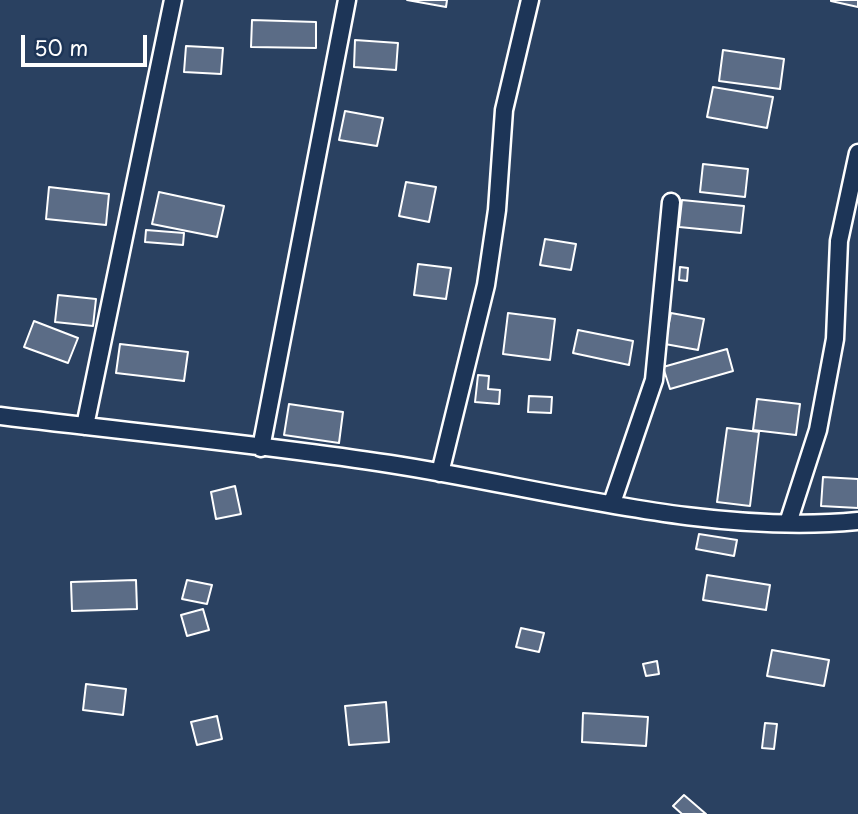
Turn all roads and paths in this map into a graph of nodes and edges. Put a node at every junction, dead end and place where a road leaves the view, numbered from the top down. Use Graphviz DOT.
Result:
graph roads {
  1 [pos="173,0"];
  2 [pos="347,0"];
  3 [pos="530,0"];
  4 [pos="858,153"];
  5 [pos="671,202"];
  6 [pos="0,416"];
  7 [pos="85,426"];
  8 [pos="261,448"];
  9 [pos="440,473"];
  10 [pos="612,503"];
  11 [pos="858,521"];
  12 [pos="788,523"];
  1 -- 7 [label="street"];
  2 -- 8 [label="street"];
  3 -- 9 [label="street"];
  4 -- 12 [label="street"];
  5 -- 10 [label="street"];
  6 -- 7 [label="street"];
  7 -- 8 [label="street"];
  8 -- 9 [label="street"];
  9 -- 10 [label="street"];
  10 -- 12 [label="street"];
  11 -- 12 [label="street"];
}
